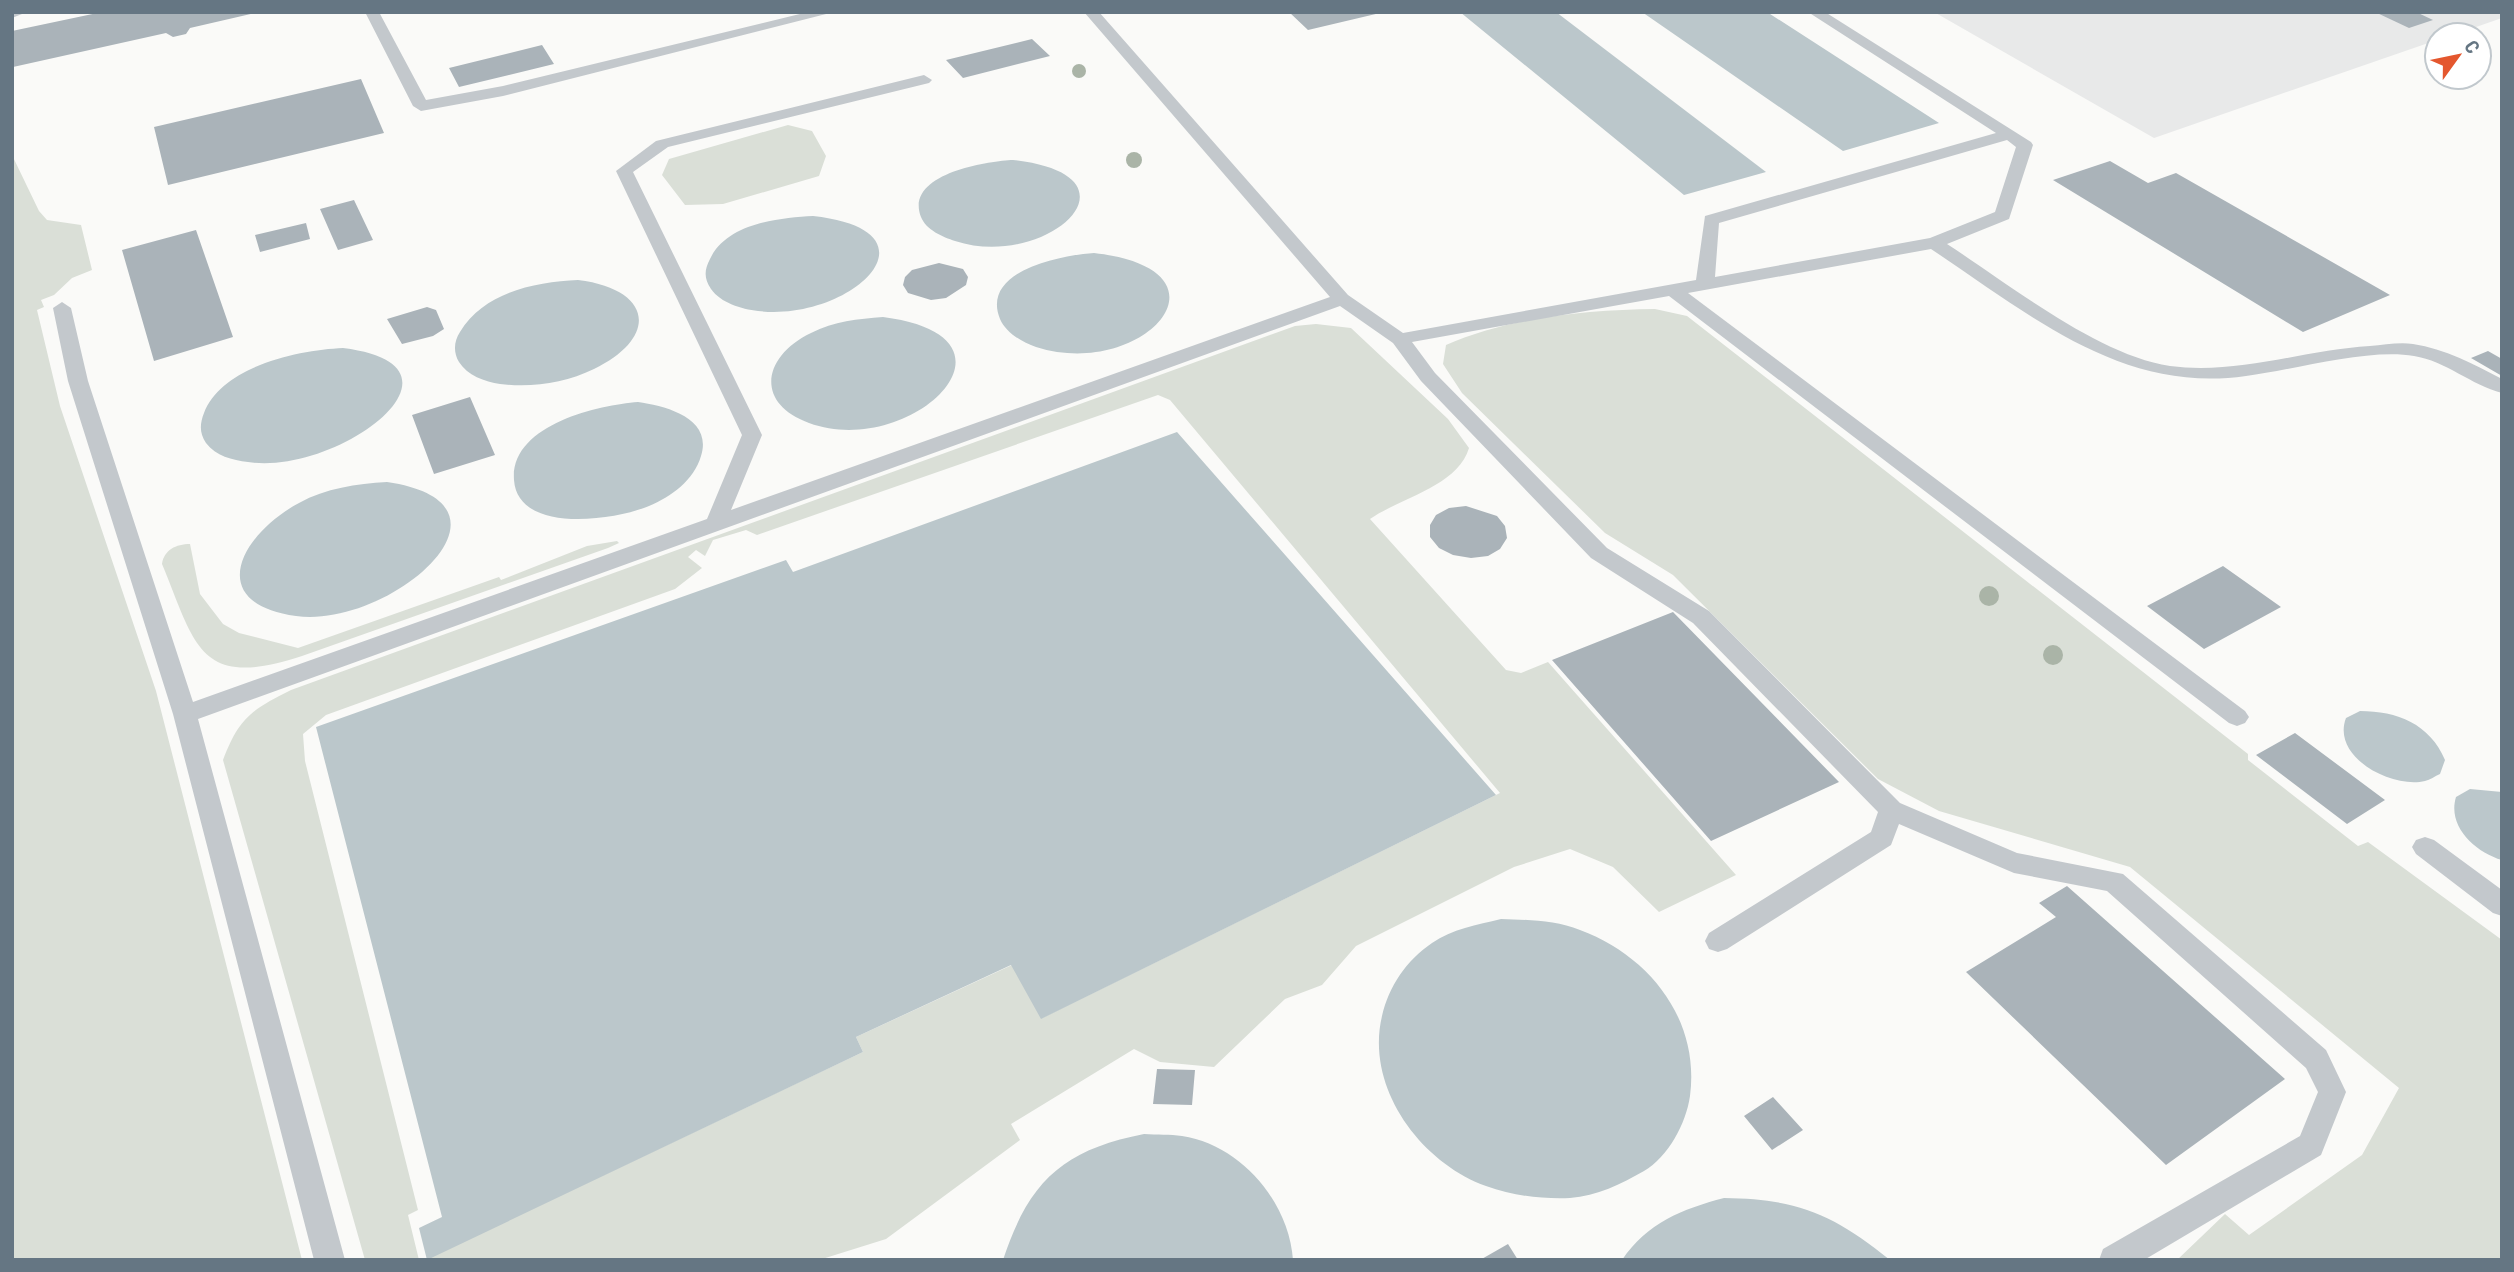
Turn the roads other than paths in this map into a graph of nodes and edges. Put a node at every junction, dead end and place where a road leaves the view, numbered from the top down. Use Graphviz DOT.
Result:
graph roads {
  1 [pos="20,12"];
  2 [pos="372,12"];
  3 [pos="827,12"];
  4 [pos="1091,12"];
  5 [pos="1815,12"];
  6 [pos="12,14"];
  7 [pos="924,80"];
  8 [pos="2008,135"];
  9 [pos="1934,243"];
  10 [pos="1705,284"];
  11 [pos="1673,290"];
  12 [pos="1342,299"];
  13 [pos="62,308"];
  14 [pos="1400,339"];
  15 [pos="2502,387"];
  16 [pos="716,522"];
  17 [pos="185,714"];
  18 [pos="2236,717"];
  19 [pos="1891,810"];
  20 [pos="2426,847"];
  21 [pos="2502,905"];
  22 [pos="1718,941"];
  23 [pos="330,1260"];
  24 [pos="2114,1260"];
  1 -- 6 [label="lane"];
  2 -- 3 [label="lane"];
  4 -- 12 [label="lane"];
  5 -- 8 [label="lane"];
  7 -- 16 [label="lane"];
  8 -- 9 [label="lane"];
  8 -- 10 [label="lane"];
  9 -- 10 [label="lane"];
  9 -- 15 [label="lane"];
  10 -- 11 [label="lane"];
  11 -- 14 [label="lane"];
  11 -- 18 [label="lane"];
  12 -- 14 [label="lane"];
  12 -- 16 [label="lane"];
  13 -- 17 [label="lane"];
  14 -- 19 [label="lane"];
  16 -- 17 [label="lane"];
  17 -- 23 [label="lane"];
  19 -- 22 [label="lane"];
  19 -- 24 [label="lane"];
  20 -- 21 [label="lane"];
}
